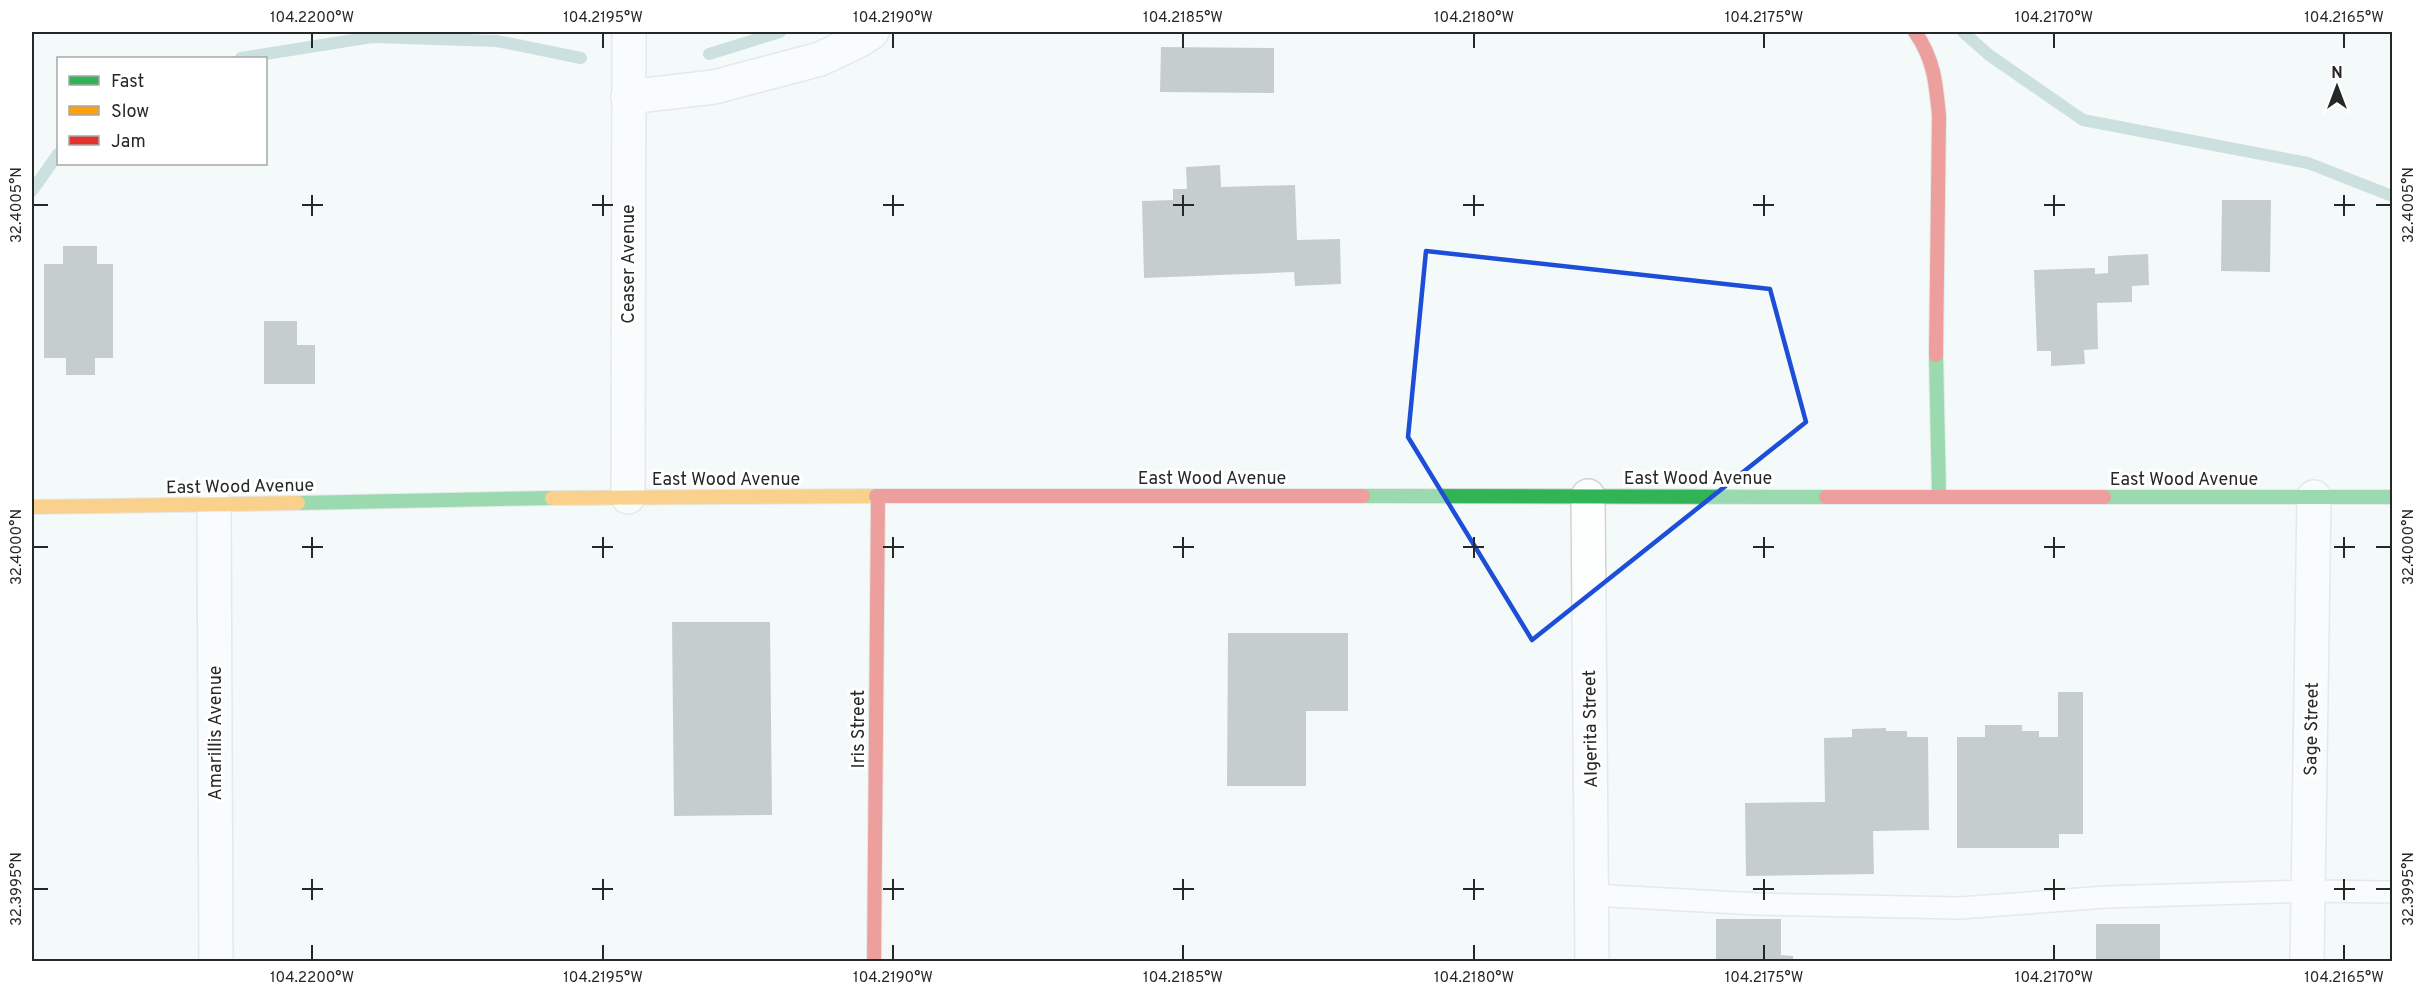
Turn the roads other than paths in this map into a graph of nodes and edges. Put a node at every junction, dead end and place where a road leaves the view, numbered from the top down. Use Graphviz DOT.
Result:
graph roads {
  1 [pos="629,32"];
  2 [pos="872,32"];
  3 [pos="1915,32"];
  4 [pos="628,97"];
  5 [pos="1939,495"];
  6 [pos="878,496"];
  7 [pos="1588,496"];
  8 [pos="628,497"];
  9 [pos="2314,497"];
  10 [pos="2392,497"];
  11 [pos="214,504"];
  12 [pos="32,507"];
  13 [pos="2309,891"];
  14 [pos="2392,892"];
  15 [pos="1592,895"];
  16 [pos="216,962"];
  17 [pos="874,962"];
  18 [pos="1592,962"];
  19 [pos="2307,962"];
  1 -- 4 [label="street, Ceaser Avenue"];
  2 -- 4 [label="street"];
  3 -- 5 [label="main road"];
  4 -- 8 [label="street, Ceaser Avenue"];
  5 -- 7 [label="main road, East Wood Avenue"];
  5 -- 9 [label="main road, East Wood Avenue"];
  6 -- 7 [label="main road, East Wood Avenue"];
  6 -- 8 [label="main road, East Wood Avenue"];
  6 -- 17 [label="main road, Iris Street"];
  7 -- 15 [label="street, Algerita Street"];
  8 -- 11 [label="main road, East Wood Avenue"];
  9 -- 10 [label="main road, East Wood Avenue"];
  9 -- 13 [label="street, Sage Street"];
  11 -- 12 [label="main road, East Wood Avenue"];
  11 -- 16 [label="street, Amarillis Avenue"];
  13 -- 14 [label="lane"];
  13 -- 15 [label="lane"];
  13 -- 19 [label="street, Sage Street"];
  15 -- 18 [label="street, Algerita Street"];
}
